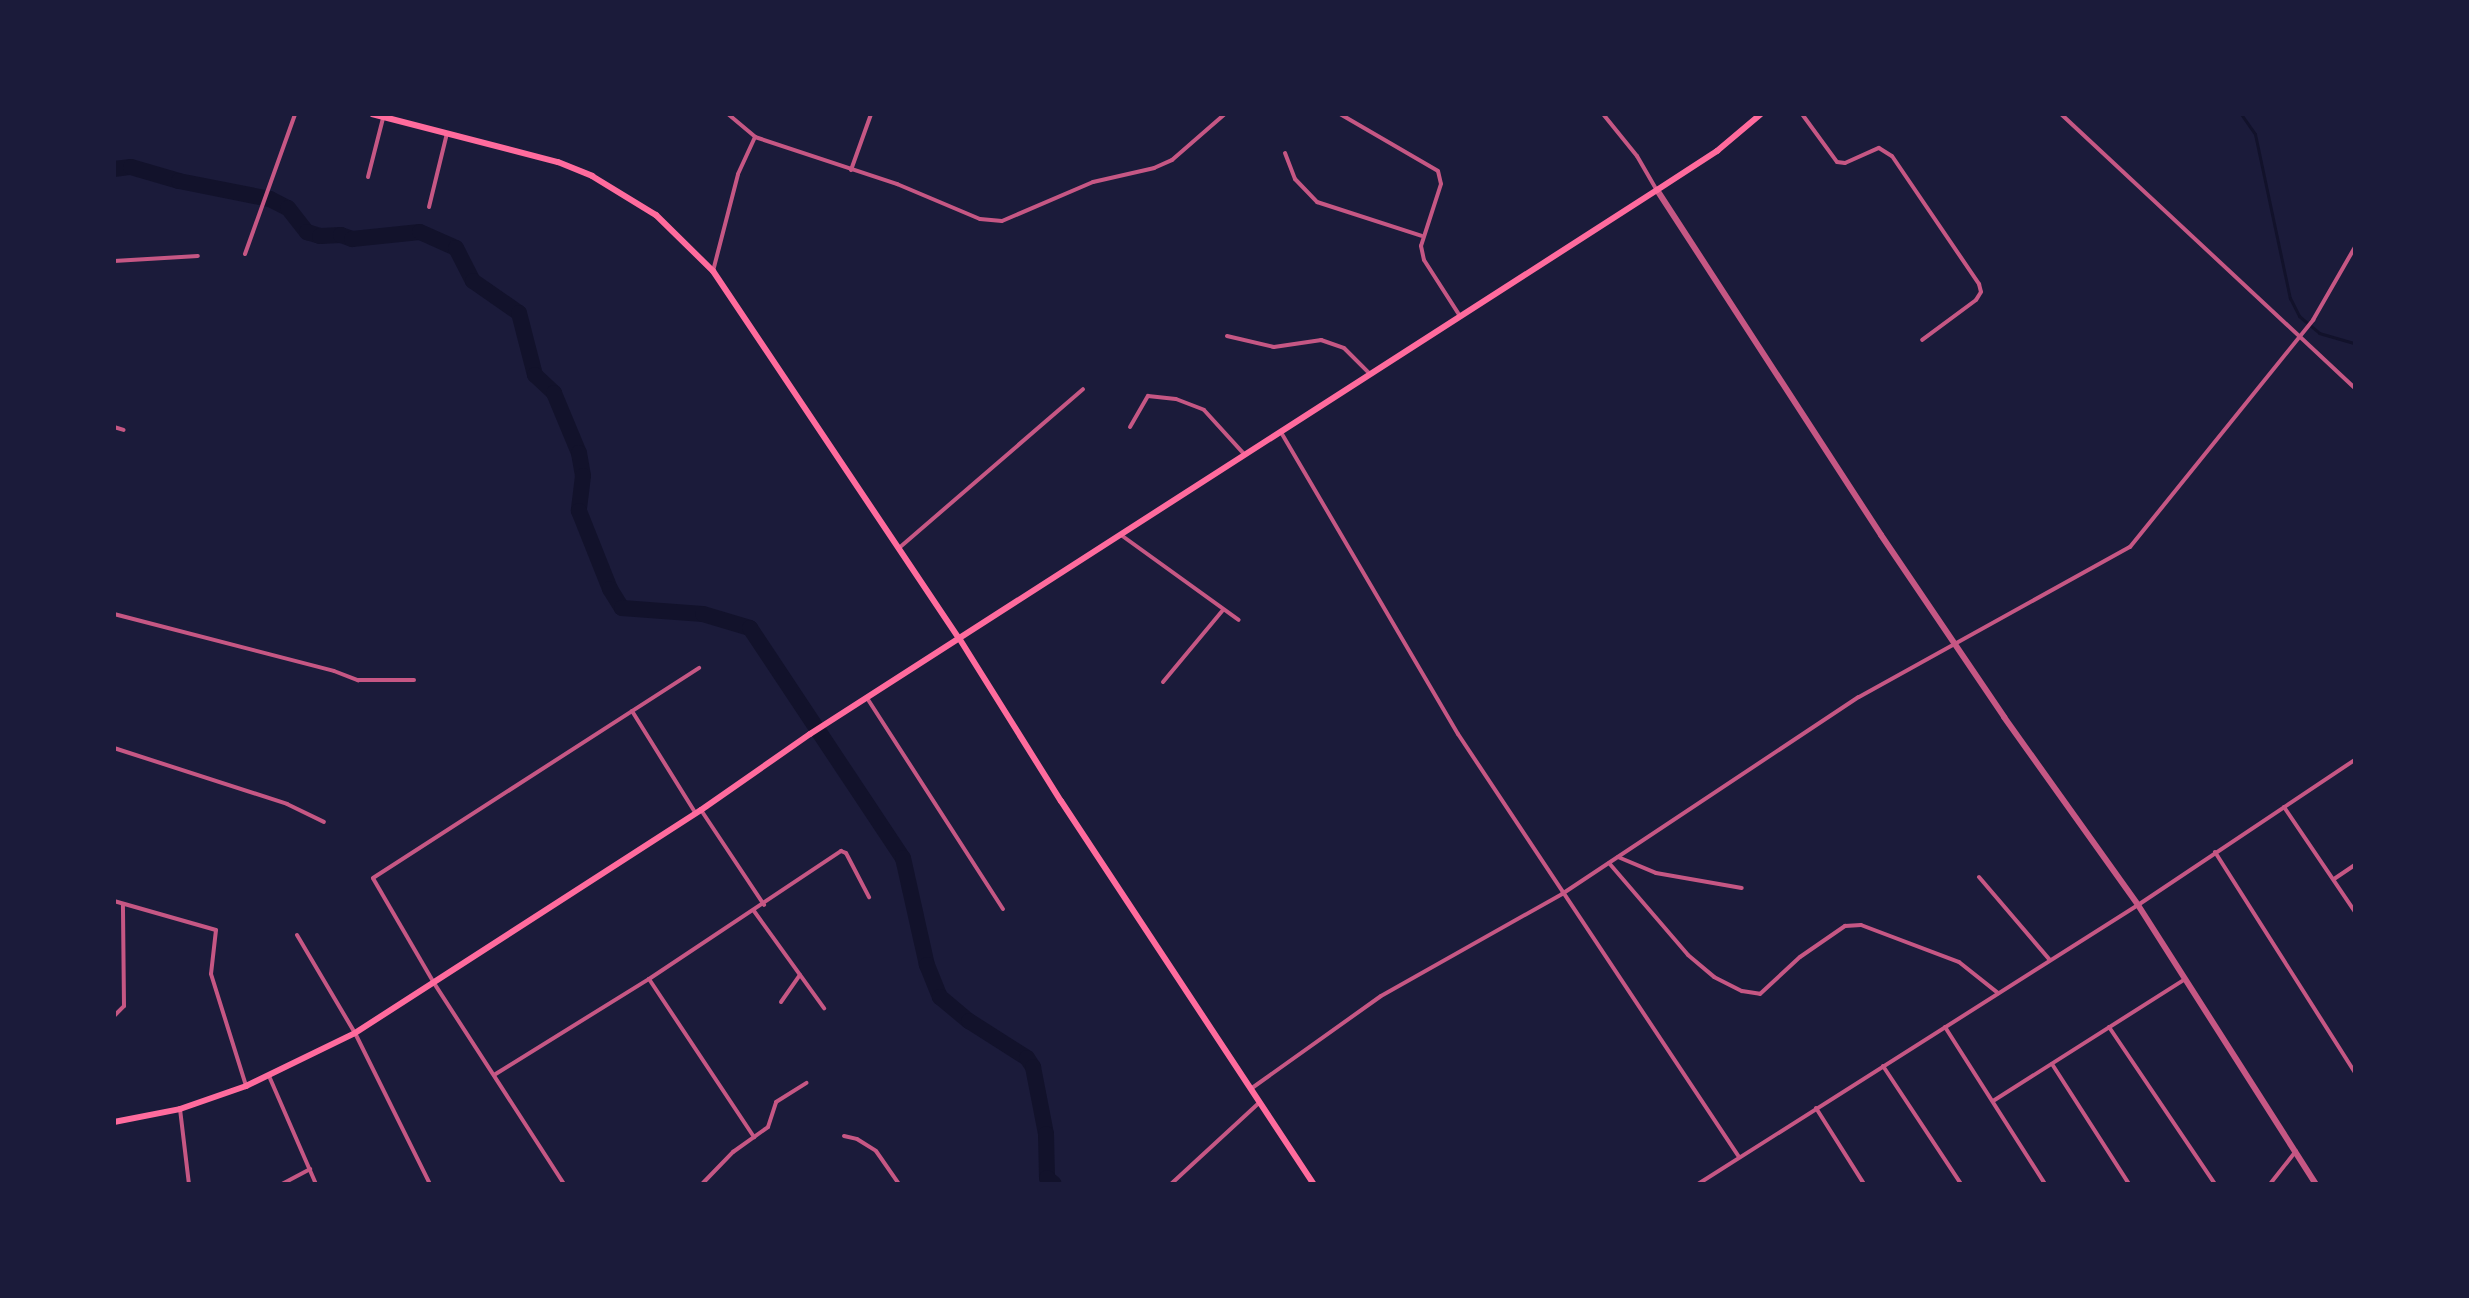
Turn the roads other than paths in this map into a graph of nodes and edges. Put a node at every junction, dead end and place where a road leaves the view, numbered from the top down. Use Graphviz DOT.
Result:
graph roads {
  1 [pos="295,114"];
  2 [pos="372,114"];
  3 [pos="728,114"];
  4 [pos="871,114"];
  5 [pos="1225,114"];
  6 [pos="1340,114"];
  7 [pos="1603,114"];
  8 [pos="1761,114"];
  9 [pos="1802,114"];
  10 [pos="2061,114"];
  11 [pos="384,117"];
  12 [pos="447,133"];
  13 [pos="755,137"];
  14 [pos="1285,153"];
  15 [pos="851,170"];
  16 [pos="368,177"];
  17 [pos="1657,190"];
  18 [pos="429,207"];
  19 [pos="1422,236"];
  20 [pos="2355,247"];
  21 [pos="245,254"];
  22 [pos="198,256"];
  23 [pos="114,261"];
  24 [pos="713,271"];
  25 [pos="1460,317"];
  26 [pos="2302,334"];
  27 [pos="1227,336"];
  28 [pos="1922,340"];
  29 [pos="1370,374"];
  30 [pos="2355,388"];
  31 [pos="1083,389"];
  32 [pos="114,427"];
  33 [pos="1130,427"];
  34 [pos="124,430"];
  35 [pos="1282,434"];
  36 [pos="1246,456"];
  37 [pos="1121,535"];
  38 [pos="899,548"];
  39 [pos="1224,609"];
  40 [pos="114,614"];
  41 [pos="1239,620"];
  42 [pos="959,638"];
  43 [pos="1956,642"];
  44 [pos="699,668"];
  45 [pos="414,680"];
  46 [pos="1163,682"];
  47 [pos="867,698"];
  48 [pos="632,711"];
  49 [pos="114,748"];
  50 [pos="2355,760"];
  51 [pos="2284,807"];
  52 [pos="698,812"];
  53 [pos="324,822"];
  54 [pos="2215,852"];
  55 [pos="1618,857"];
  56 [pos="1609,863"];
  57 [pos="2355,865"];
  58 [pos="1979,877"];
  59 [pos="2334,879"];
  60 [pos="1742,888"];
  61 [pos="1562,894"];
  62 [pos="869,897"];
  63 [pos="114,901"];
  64 [pos="123,904"];
  65 [pos="764,905"];
  66 [pos="2138,905"];
  67 [pos="1003,909"];
  68 [pos="754,911"];
  69 [pos="2355,912"];
  70 [pos="297,935"];
  71 [pos="2050,960"];
  72 [pos="800,975"];
  73 [pos="649,979"];
  74 [pos="2185,979"];
  75 [pos="434,983"];
  76 [pos="1998,993"];
  77 [pos="781,1002"];
  78 [pos="824,1008"];
  79 [pos="114,1016"];
  80 [pos="1945,1027"];
  81 [pos="2109,1027"];
  82 [pos="355,1033"];
  83 [pos="2052,1064"];
  84 [pos="1883,1066"];
  85 [pos="2355,1073"];
  86 [pos="494,1075"];
  87 [pos="269,1076"];
  88 [pos="807,1083"];
  89 [pos="246,1086"];
  90 [pos="1252,1088"];
  91 [pos="1993,1101"];
  92 [pos="1260,1102"];
  93 [pos="1816,1108"];
  94 [pos="180,1109"];
  95 [pos="114,1122"];
  96 [pos="844,1136"];
  97 [pos="754,1137"];
  98 [pos="2296,1151"];
  99 [pos="1739,1157"];
  100 [pos="310,1169"];
  101 [pos="189,1184"];
  102 [pos="282,1184"];
  103 [pos="316,1184"];
  104 [pos="430,1184"];
  105 [pos="564,1184"];
  106 [pos="702,1184"];
  107 [pos="899,1184"];
  108 [pos="1171,1184"];
  109 [pos="1314,1184"];
  110 [pos="1698,1184"];
  111 [pos="1864,1184"];
  112 [pos="1961,1184"];
  113 [pos="2045,1184"];
  114 [pos="2129,1184"];
  115 [pos="2215,1184"];
  116 [pos="2270,1184"];
  117 [pos="2316,1184"];
  1 -- 21 [label="street"];
  2 -- 11 [label="main road"];
  3 -- 13 [label="street"];
  4 -- 15 [label="street"];
  5 -- 15 [label="street"];
  6 -- 19 [label="street"];
  7 -- 17 [label="street"];
  8 -- 17 [label="main road"];
  9 -- 28 [label="street"];
  10 -- 26 [label="street"];
  11 -- 12 [label="main road"];
  11 -- 16 [label="street"];
  12 -- 18 [label="street"];
  12 -- 24 [label="main road"];
  13 -- 15 [label="street"];
  13 -- 24 [label="street"];
  14 -- 19 [label="street"];
  17 -- 25 [label="main road"];
  17 -- 43 [label="street"];
  19 -- 25 [label="street"];
  20 -- 26 [label="street"];
  22 -- 23 [label="street"];
  24 -- 38 [label="main road"];
  25 -- 29 [label="main road"];
  26 -- 30 [label="street"];
  26 -- 43 [label="street"];
  27 -- 29 [label="street"];
  29 -- 35 [label="main road"];
  31 -- 38 [label="street"];
  32 -- 34 [label="street"];
  33 -- 36 [label="street"];
  35 -- 36 [label="main road"];
  35 -- 61 [label="street"];
  36 -- 37 [label="main road"];
  37 -- 39 [label="street"];
  37 -- 42 [label="main road"];
  38 -- 42 [label="main road"];
  39 -- 41 [label="street"];
  39 -- 46 [label="street"];
  40 -- 45 [label="street"];
  42 -- 47 [label="main road"];
  42 -- 90 [label="main road"];
  43 -- 55 [label="street"];
  43 -- 66 [label="street"];
  44 -- 48 [label="street"];
  47 -- 52 [label="main road"];
  47 -- 67 [label="street"];
  48 -- 52 [label="street"];
  48 -- 75 [label="street"];
  49 -- 53 [label="street"];
  50 -- 51 [label="street"];
  51 -- 54 [label="street"];
  51 -- 59 [label="street"];
  52 -- 65 [label="street"];
  52 -- 75 [label="main road"];
  54 -- 66 [label="street"];
  54 -- 85 [label="street"];
  55 -- 56 [label="street"];
  55 -- 60 [label="street"];
  56 -- 61 [label="street"];
  56 -- 76 [label="street"];
  57 -- 59 [label="street"];
  58 -- 71 [label="street"];
  59 -- 69 [label="street"];
  61 -- 90 [label="street"];
  61 -- 99 [label="street"];
  62 -- 65 [label="street"];
  63 -- 64 [label="street"];
  64 -- 79 [label="street"];
  64 -- 89 [label="street"];
  65 -- 68 [label="street"];
  66 -- 71 [label="street"];
  66 -- 74 [label="street"];
  68 -- 72 [label="street"];
  68 -- 73 [label="street"];
  70 -- 82 [label="street"];
  71 -- 76 [label="street"];
  72 -- 77 [label="street"];
  72 -- 78 [label="street"];
  73 -- 86 [label="street"];
  73 -- 97 [label="street"];
  74 -- 81 [label="street"];
  74 -- 98 [label="street"];
  75 -- 82 [label="main road"];
  75 -- 86 [label="street"];
  76 -- 80 [label="street"];
  80 -- 84 [label="street"];
  80 -- 91 [label="street"];
  81 -- 83 [label="street"];
  81 -- 115 [label="street"];
  82 -- 87 [label="main road"];
  82 -- 104 [label="street"];
  83 -- 91 [label="street"];
  83 -- 114 [label="street"];
  84 -- 93 [label="street"];
  84 -- 112 [label="street"];
  86 -- 105 [label="street"];
  87 -- 89 [label="main road"];
  87 -- 100 [label="street"];
  88 -- 97 [label="street"];
  89 -- 94 [label="main road"];
  90 -- 92 [label="main road"];
  91 -- 113 [label="street"];
  92 -- 108 [label="street"];
  92 -- 109 [label="main road"];
  93 -- 99 [label="street"];
  93 -- 111 [label="street"];
  94 -- 95 [label="main road"];
  94 -- 101 [label="street"];
  96 -- 107 [label="street"];
  97 -- 106 [label="street"];
  98 -- 116 [label="street"];
  98 -- 117 [label="street"];
  99 -- 110 [label="street"];
  100 -- 102 [label="street"];
  100 -- 103 [label="street"];
}
